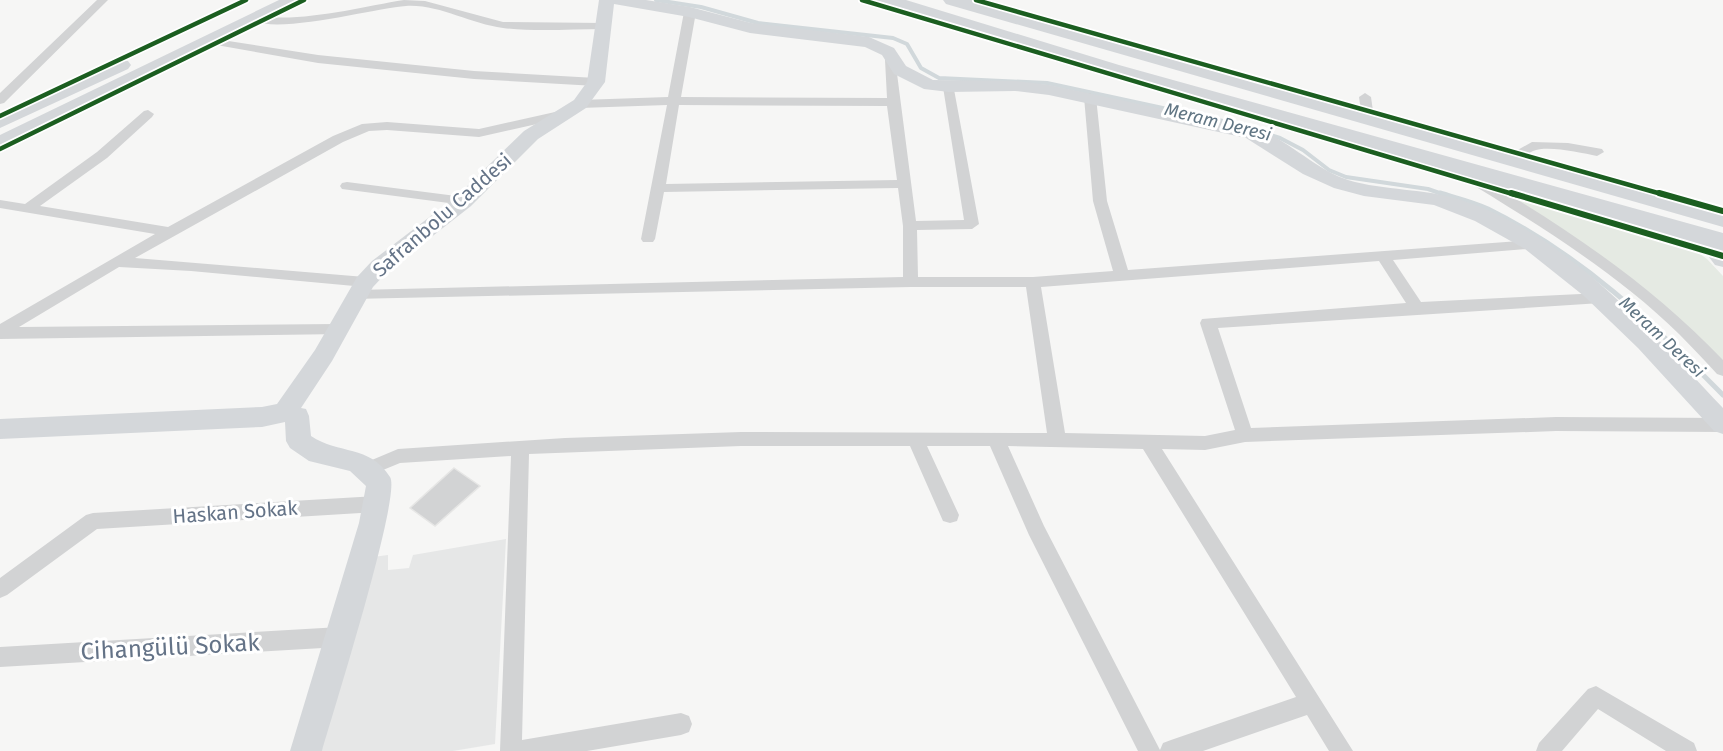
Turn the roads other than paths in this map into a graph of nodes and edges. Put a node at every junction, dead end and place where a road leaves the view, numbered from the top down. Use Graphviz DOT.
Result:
graph roads {
  1 [pos="104,0"];
  2 [pos="260,0"];
  3 [pos="292,0"];
  4 [pos="608,0"];
  5 [pos="617,0"];
  6 [pos="885,0"];
  7 [pos="953,0"];
  8 [pos="690,12"];
  9 [pos="254,18"];
  10 [pos="604,26"];
  11 [pos="208,41"];
  12 [pos="891,60"];
  13 [pos="596,82"];
  14 [pos="949,87"];
  15 [pos="1090,97"];
  16 [pos="0,100"];
  17 [pos="675,101"];
  18 [pos="893,102"];
  19 [pos="573,109"];
  20 [pos="148,114"];
  21 [pos="0,122"];
  22 [pos="0,142"];
  23 [pos="1597,152"];
  24 [pos="1512,159"];
  25 [pos="1450,165"];
  26 [pos="903,184"];
  27 [pos="347,186"];
  28 [pos="658,188"];
  29 [pos="464,201"];
  30 [pos="0,204"];
  31 [pos="27,210"];
  32 [pos="1723,219"];
  33 [pos="910,226"];
  34 [pos="169,232"];
  35 [pos="648,239"];
  36 [pos="1713,239"];
  37 [pos="1533,245"];
  38 [pos="1384,258"];
  39 [pos="1723,260"];
  40 [pos="116,262"];
  41 [pos="1122,275"];
  42 [pos="911,282"];
  43 [pos="1033,282"];
  44 [pos="361,289"];
  45 [pos="1601,298"];
  46 [pos="1417,308"];
  47 [pos="337,330"];
  48 [pos="0,332"];
  49 [pos="1723,370"];
  50 [pos="285,412"];
  51 [pos="1723,424"];
  52 [pos="0,429"];
  53 [pos="1245,435"];
  54 [pos="915,438"];
  55 [pos="996,439"];
  56 [pos="1057,440"];
  57 [pos="1148,442"];
  58 [pos="520,448"];
  59 [pos="366,470"];
  60 [pos="377,504"];
  61 [pos="950,515"];
  62 [pos="0,589"];
  63 [pos="340,637"];
  64 [pos="0,657"];
  65 [pos="1310,703"];
  66 [pos="681,724"];
  67 [pos="578,746"];
  68 [pos="306,751"];
  69 [pos="511,751"];
  70 [pos="522,751"];
  71 [pos="1150,751"];
  72 [pos="1171,751"];
  73 [pos="1342,751"];
  74 [pos="1547,751"];
  75 [pos="1686,751"];
  1 -- 16 [label="street"];
  2 -- 21 [label="street"];
  3 -- 9 [label="street"];
  4 -- 10 [label="street, Safranbolu Caddesi"];
  5 -- 8 [label="street"];
  6 -- 25 [label="highway"];
  7 -- 24 [label="highway"];
  8 -- 12 [label="street"];
  8 -- 17 [label="street"];
  9 -- 10 [label="street"];
  9 -- 11 [label="street"];
  10 -- 13 [label="street, Safranbolu Caddesi"];
  11 -- 13 [label="street"];
  11 -- 22 [label="street"];
  12 -- 14 [label="street"];
  12 -- 18 [label="street"];
  13 -- 19 [label="street, Safranbolu Caddesi"];
  14 -- 15 [label="street"];
  14 -- 33 [label="street"];
  15 -- 37 [label="street"];
  15 -- 41 [label="street"];
  17 -- 18 [label="street"];
  17 -- 19 [label="street"];
  17 -- 28 [label="street"];
  18 -- 26 [label="street"];
  19 -- 29 [label="street, Safranbolu Caddesi"];
  19 -- 34 [label="street"];
  20 -- 31 [label="street"];
  23 -- 24 [label="street"];
  24 -- 32 [label="highway"];
  25 -- 36 [label="highway"];
  25 -- 49 [label="street"];
  26 -- 28 [label="street"];
  26 -- 33 [label="street"];
  27 -- 29 [label="street"];
  28 -- 35 [label="street"];
  29 -- 44 [label="street, Safranbolu Caddesi"];
  30 -- 31 [label="street"];
  31 -- 34 [label="street"];
  33 -- 42 [label="street"];
  34 -- 40 [label="street"];
  36 -- 39 [label="street"];
  37 -- 38 [label="street"];
  37 -- 45 [label="street"];
  38 -- 41 [label="street"];
  38 -- 46 [label="street"];
  40 -- 44 [label="street"];
  40 -- 48 [label="street"];
  41 -- 43 [label="street"];
  42 -- 43 [label="street"];
  42 -- 44 [label="street"];
  43 -- 56 [label="street"];
  44 -- 47 [label="street, Safranbolu Caddesi"];
  45 -- 46 [label="street"];
  45 -- 51 [label="street"];
  46 -- 53 [label="street"];
  47 -- 48 [label="street"];
  47 -- 50 [label="street, Safranbolu Caddesi"];
  50 -- 52 [label="street"];
  50 -- 59 [label="street"];
  51 -- 53 [label="street"];
  53 -- 57 [label="street"];
  54 -- 55 [label="street"];
  54 -- 58 [label="street"];
  54 -- 61 [label="street"];
  55 -- 56 [label="street"];
  55 -- 71 [label="street"];
  56 -- 57 [label="street"];
  57 -- 65 [label="street"];
  58 -- 59 [label="street"];
  58 -- 69 [label="street"];
  59 -- 60 [label="street"];
  60 -- 62 [label="street, Haskan Sokak"];
  60 -- 63 [label="street"];
  63 -- 64 [label="street, Cihangülü Sokak"];
  63 -- 68 [label="street"];
  65 -- 72 [label="street"];
  65 -- 73 [label="street"];
  66 -- 67 [label="street"];
  67 -- 70 [label="street"];
  74 -- 75 [label="street"];
}
